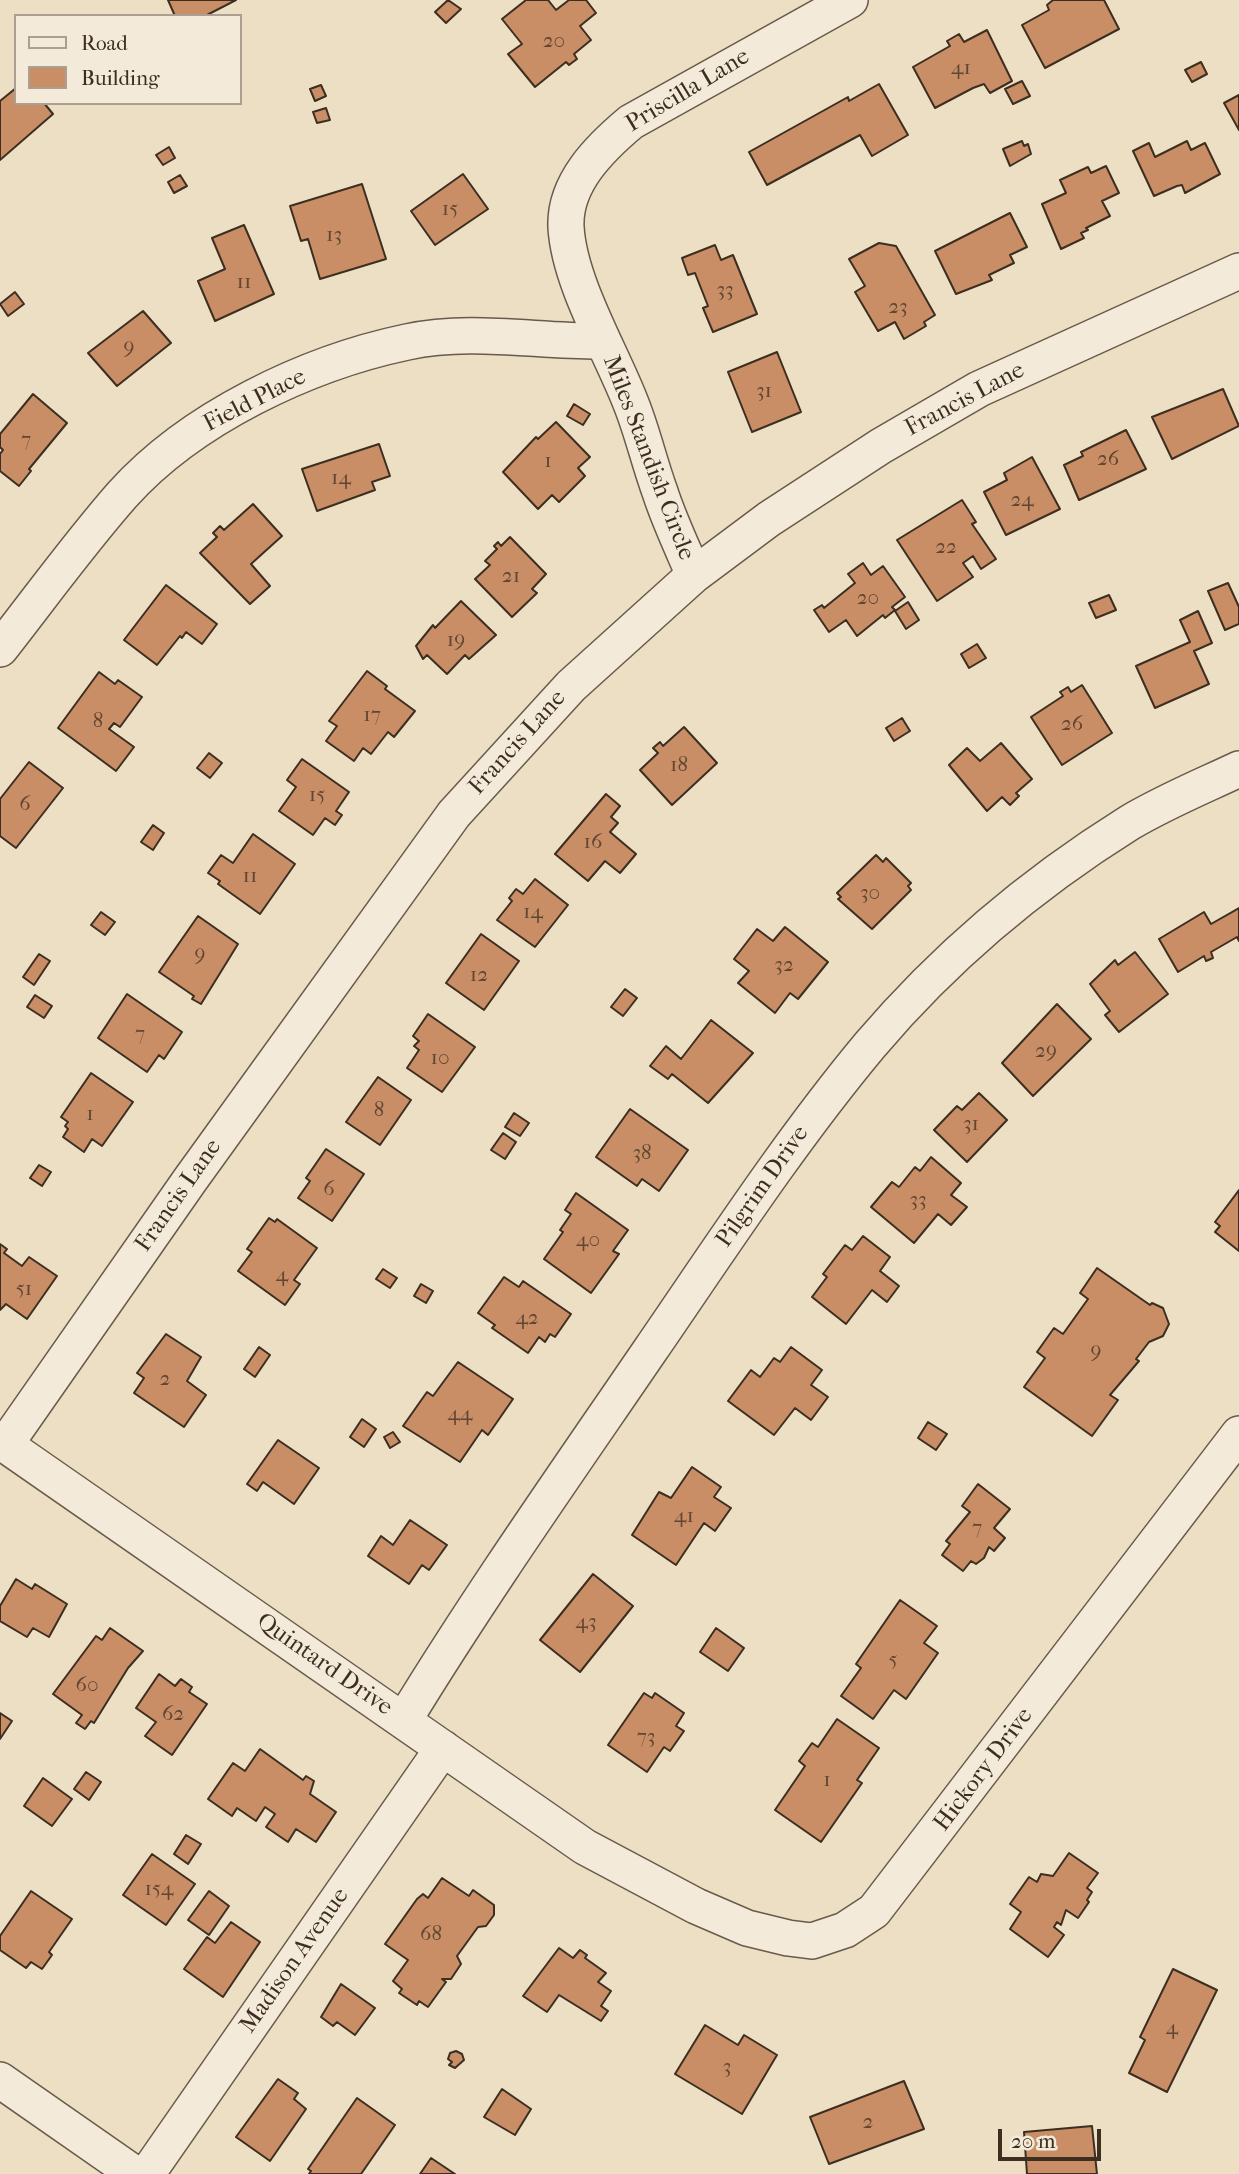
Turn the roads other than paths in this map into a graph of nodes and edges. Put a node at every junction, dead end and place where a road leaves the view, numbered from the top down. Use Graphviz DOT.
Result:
graph roads {
  1 [pos="850,0"];
  2 [pos="1239,271"];
  3 [pos="603,341"];
  4 [pos="694,575"];
  5 [pos="0,649"];
  6 [pos="1239,769"];
  7 [pos="1239,1434"];
  8 [pos="3,1443"];
  9 [pos="404,1720"];
  10 [pos="443,1748"];
  11 [pos="650,1883"];
  12 [pos="0,2080"];
  13 [pos="135,2174"];
  14 [pos="147,2174"];
  1 -- 3 [label="street, Priscilla Lane"];
  2 -- 4 [label="street, Francis Lane"];
  3 -- 4 [label="street, Miles Standish Circle"];
  3 -- 5 [label="street, Field Place"];
  4 -- 8 [label="street, Francis Lane"];
  6 -- 9 [label="street, Pilgrim Drive"];
  7 -- 11 [label="street, Hickory Drive"];
  8 -- 9 [label="street, Quintard Drive"];
  9 -- 10 [label="street, Quintard Drive"];
  10 -- 11 [label="street, Quintard Drive"];
  10 -- 14 [label="street, Madison Avenue"];
  12 -- 13 [label="street"];
}
